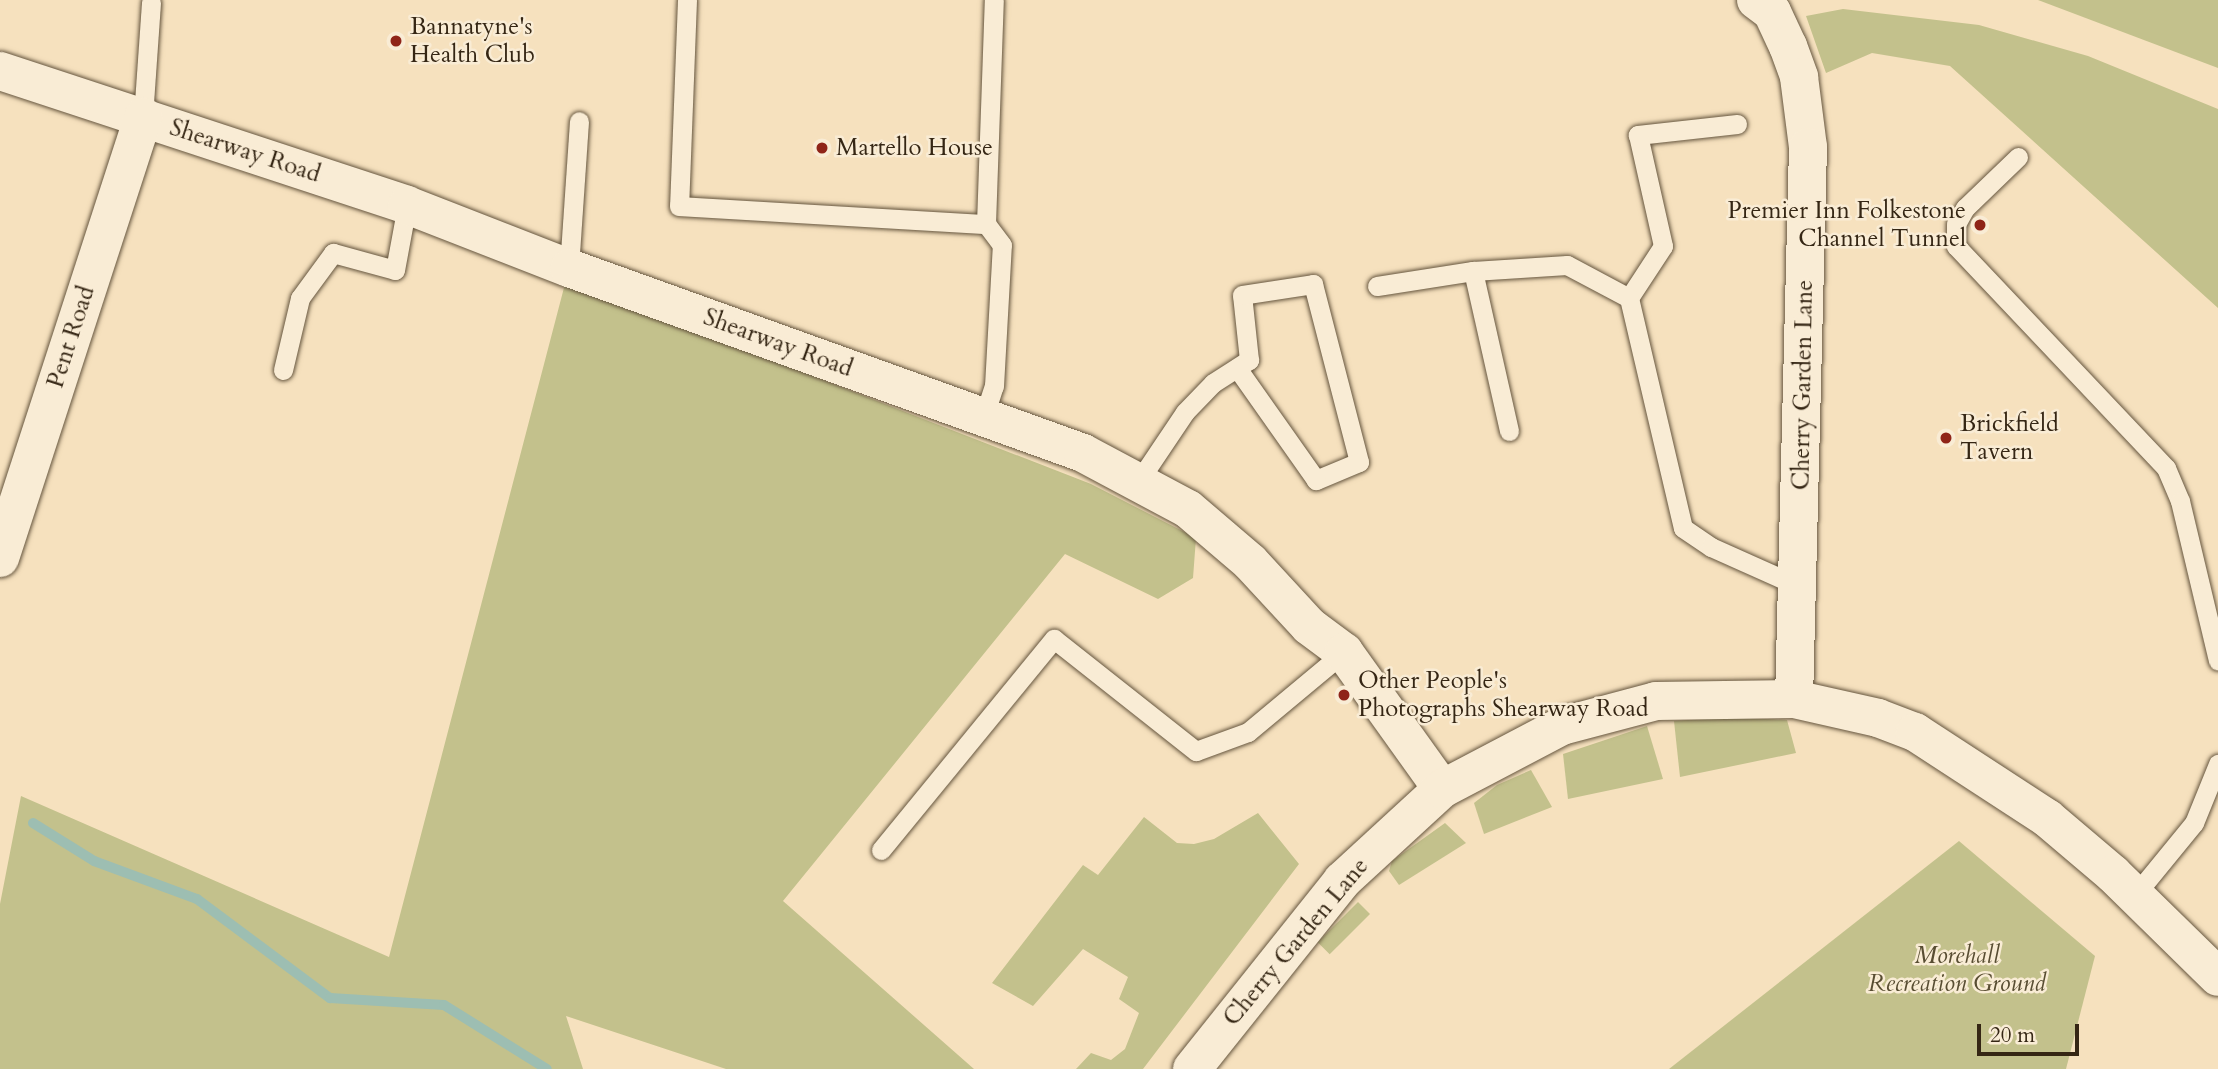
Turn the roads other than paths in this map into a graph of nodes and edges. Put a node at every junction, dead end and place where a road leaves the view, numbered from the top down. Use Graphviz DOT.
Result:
graph roads {
  1 [pos="687,0"];
  2 [pos="994,0"];
  3 [pos="1756,0"];
  4 [pos="151,2"];
  5 [pos="0,71"];
  6 [pos="143,117"];
  7 [pos="579,121"];
  8 [pos="1737,124"];
  9 [pos="2018,157"];
  10 [pos="407,205"];
  11 [pos="986,225"];
  12 [pos="569,268"];
  13 [pos="1473,271"];
  14 [pos="1377,286"];
  15 [pos="1629,298"];
  16 [pos="1237,368"];
  17 [pos="283,370"];
  18 [pos="984,415"];
  19 [pos="1509,431"];
  20 [pos="1138,482"];
  21 [pos="0,558"];
  22 [pos="1798,586"];
  23 [pos="1344,652"];
  24 [pos="2218,661"];
  25 [pos="1794,699"];
  26 [pos="2218,764"];
  27 [pos="1442,789"];
  28 [pos="881,850"];
  29 [pos="2135,895"];
  30 [pos="2218,977"];
  31 [pos="1192,1069"];
  1 -- 11 [label="lane"];
  2 -- 11 [label="lane"];
  3 -- 22 [label="street, Cherry Garden Lane"];
  4 -- 6 [label="lane"];
  5 -- 6 [label="street, Shearway Road"];
  6 -- 10 [label="street, Shearway Road"];
  6 -- 21 [label="street, Pent Road"];
  7 -- 12 [label="lane"];
  8 -- 15 [label="lane"];
  9 -- 24 [label="lane"];
  10 -- 12 [label="street, Shearway Road"];
  10 -- 17 [label="lane"];
  11 -- 18 [label="lane"];
  12 -- 18 [label="street, Shearway Road"];
  13 -- 14 [label="lane"];
  13 -- 15 [label="lane"];
  13 -- 19 [label="lane"];
  15 -- 22 [label="lane"];
  16 -- 16 [label="lane"];
  16 -- 20 [label="lane"];
  18 -- 20 [label="street, Shearway Road"];
  20 -- 23 [label="street, Shearway Road"];
  22 -- 25 [label="street, Cherry Garden Lane"];
  23 -- 27 [label="street, Shearway Road"];
  23 -- 28 [label="lane"];
  25 -- 27 [label="street, Cherry Garden Lane"];
  25 -- 29 [label="street, Cherry Garden Lane"];
  26 -- 29 [label="lane"];
  27 -- 31 [label="street, Cherry Garden Lane"];
  29 -- 30 [label="street, Cherry Garden Lane"];
}
